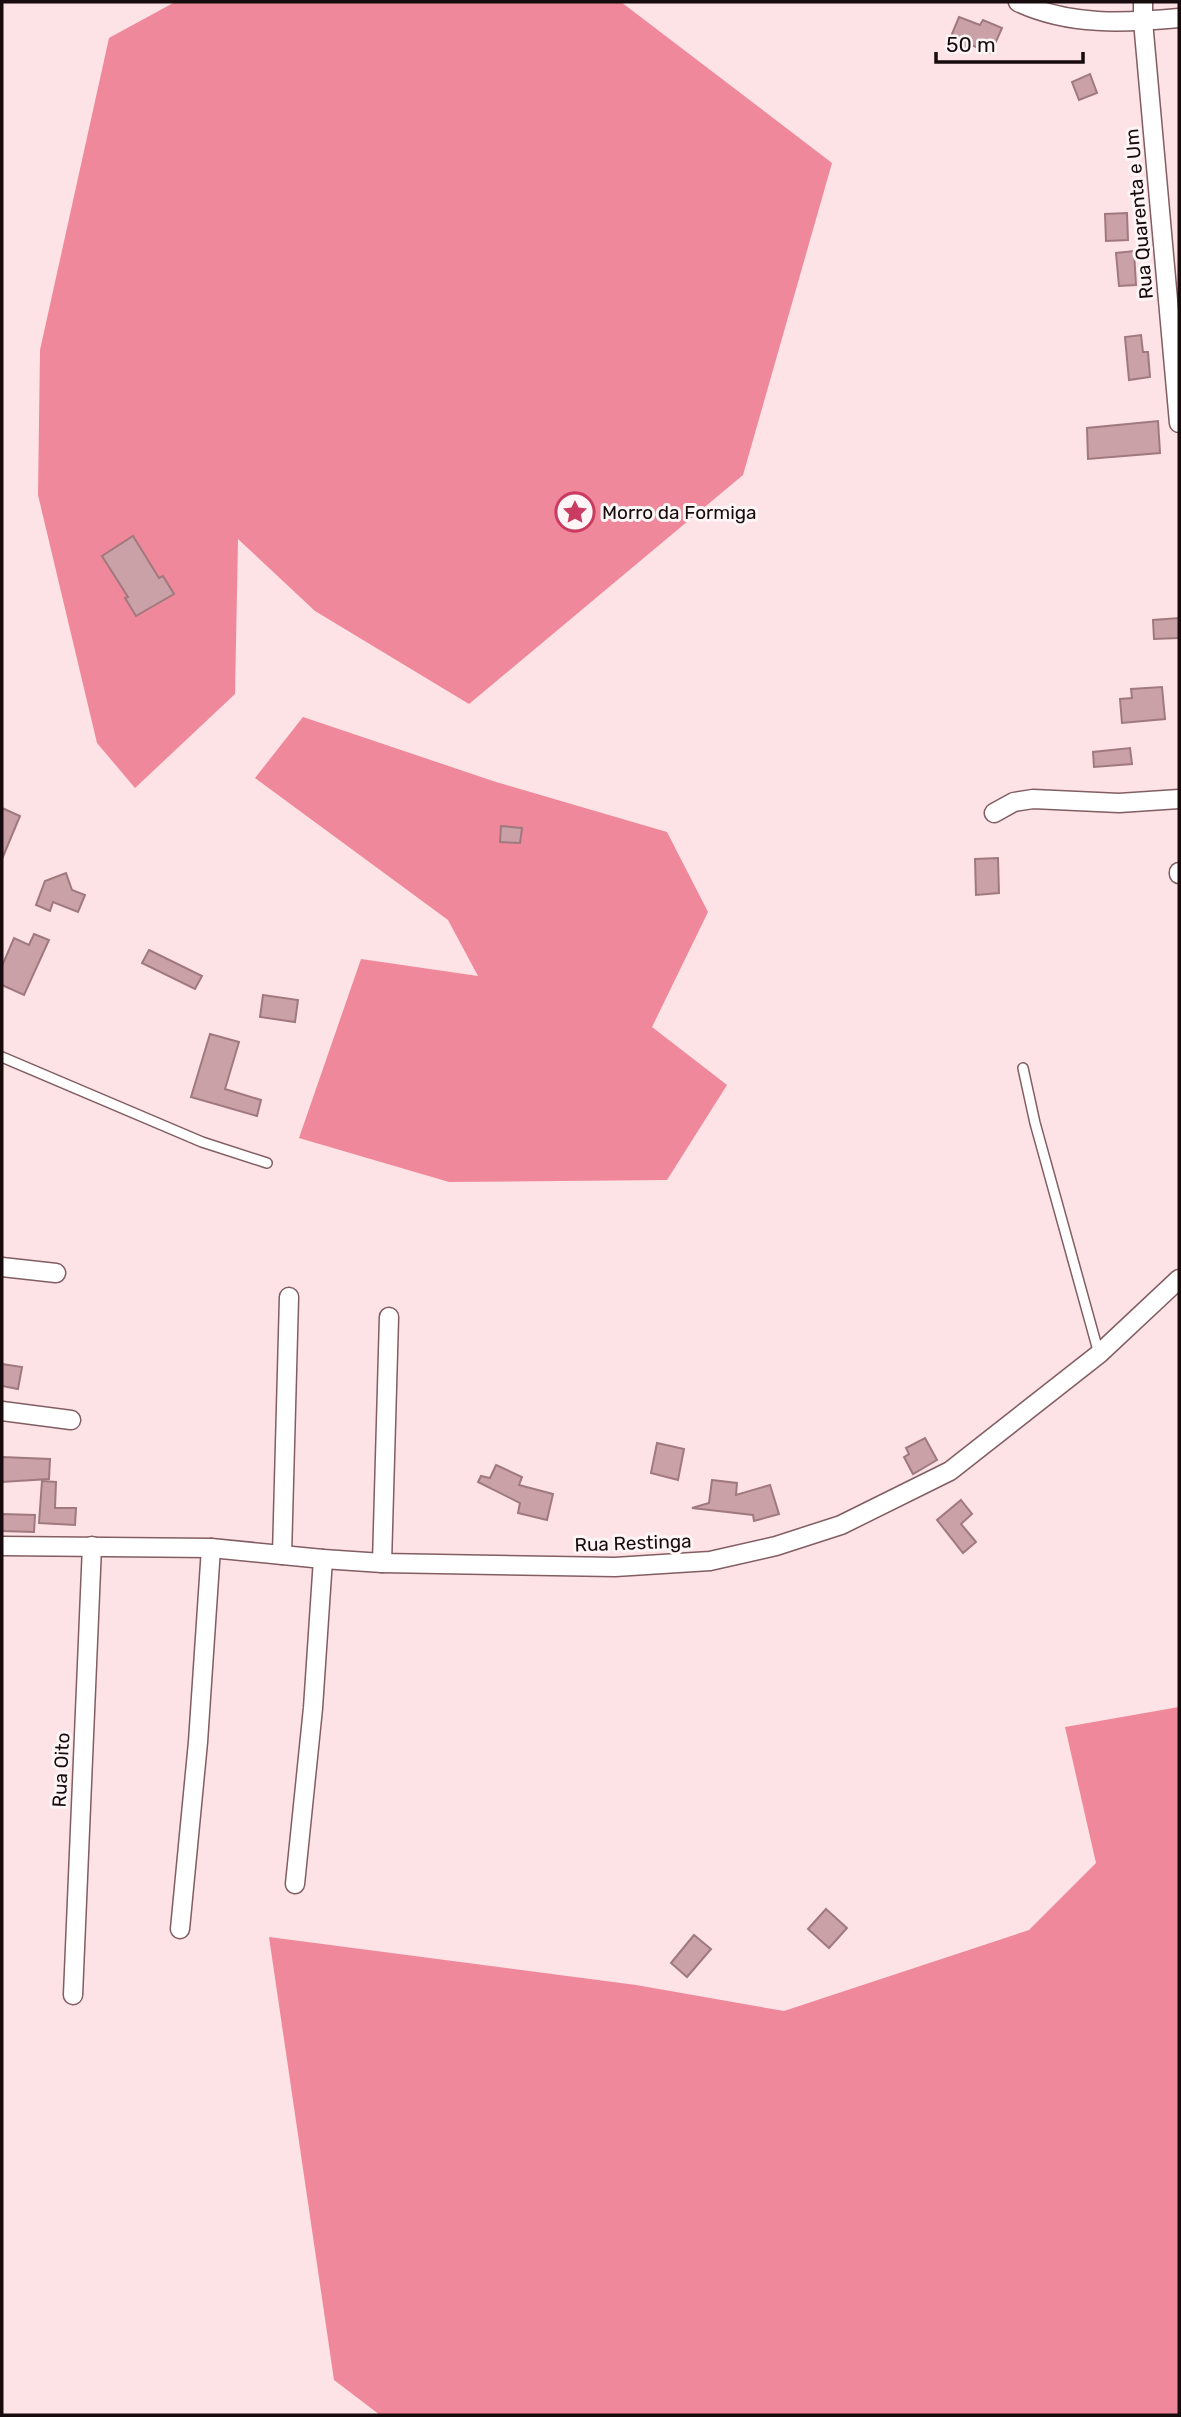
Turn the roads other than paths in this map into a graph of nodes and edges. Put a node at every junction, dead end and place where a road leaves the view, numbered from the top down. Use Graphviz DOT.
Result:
graph roads {
  1 [pos="1018,2"];
  2 [pos="1143,2"];
  3 [pos="1179,18"];
  4 [pos="1143,21"];
  5 [pos="1179,423"];
  6 [pos="1179,799"];
  7 [pos="994,813"];
  8 [pos="2,1057"];
  9 [pos="1023,1068"];
  10 [pos="267,1163"];
  11 [pos="2,1267"];
  12 [pos="56,1273"];
  13 [pos="1179,1279"];
  14 [pos="289,1297"];
  15 [pos="388,1317"];
  16 [pos="1099,1354"];
  17 [pos="2,1411"];
  18 [pos="71,1420"];
  19 [pos="2,1546"];
  20 [pos="92,1546"];
  21 [pos="211,1548"];
  22 [pos="282,1555"];
  23 [pos="323,1559"];
  24 [pos="382,1563"];
  25 [pos="295,1884"];
  26 [pos="180,1929"];
  27 [pos="73,1995"];
  1 -- 4 [label="street"];
  2 -- 4 [label="street, Rua Quarenta e Um"];
  3 -- 4 [label="street"];
  4 -- 5 [label="street, Rua Quarenta e Um"];
  6 -- 7 [label="street"];
  8 -- 10 [label="lane"];
  9 -- 16 [label="lane"];
  11 -- 12 [label="street"];
  13 -- 16 [label="street, Rua Restinga"];
  14 -- 22 [label="street"];
  15 -- 24 [label="street"];
  16 -- 24 [label="street, Rua Restinga"];
  17 -- 18 [label="street"];
  19 -- 20 [label="street, Rua Restinga"];
  20 -- 21 [label="street, Rua Restinga"];
  20 -- 27 [label="street, Rua Oito"];
  21 -- 22 [label="street, Rua Restinga"];
  21 -- 26 [label="street"];
  22 -- 23 [label="street, Rua Restinga"];
  23 -- 24 [label="street, Rua Restinga"];
  23 -- 25 [label="street"];
}
